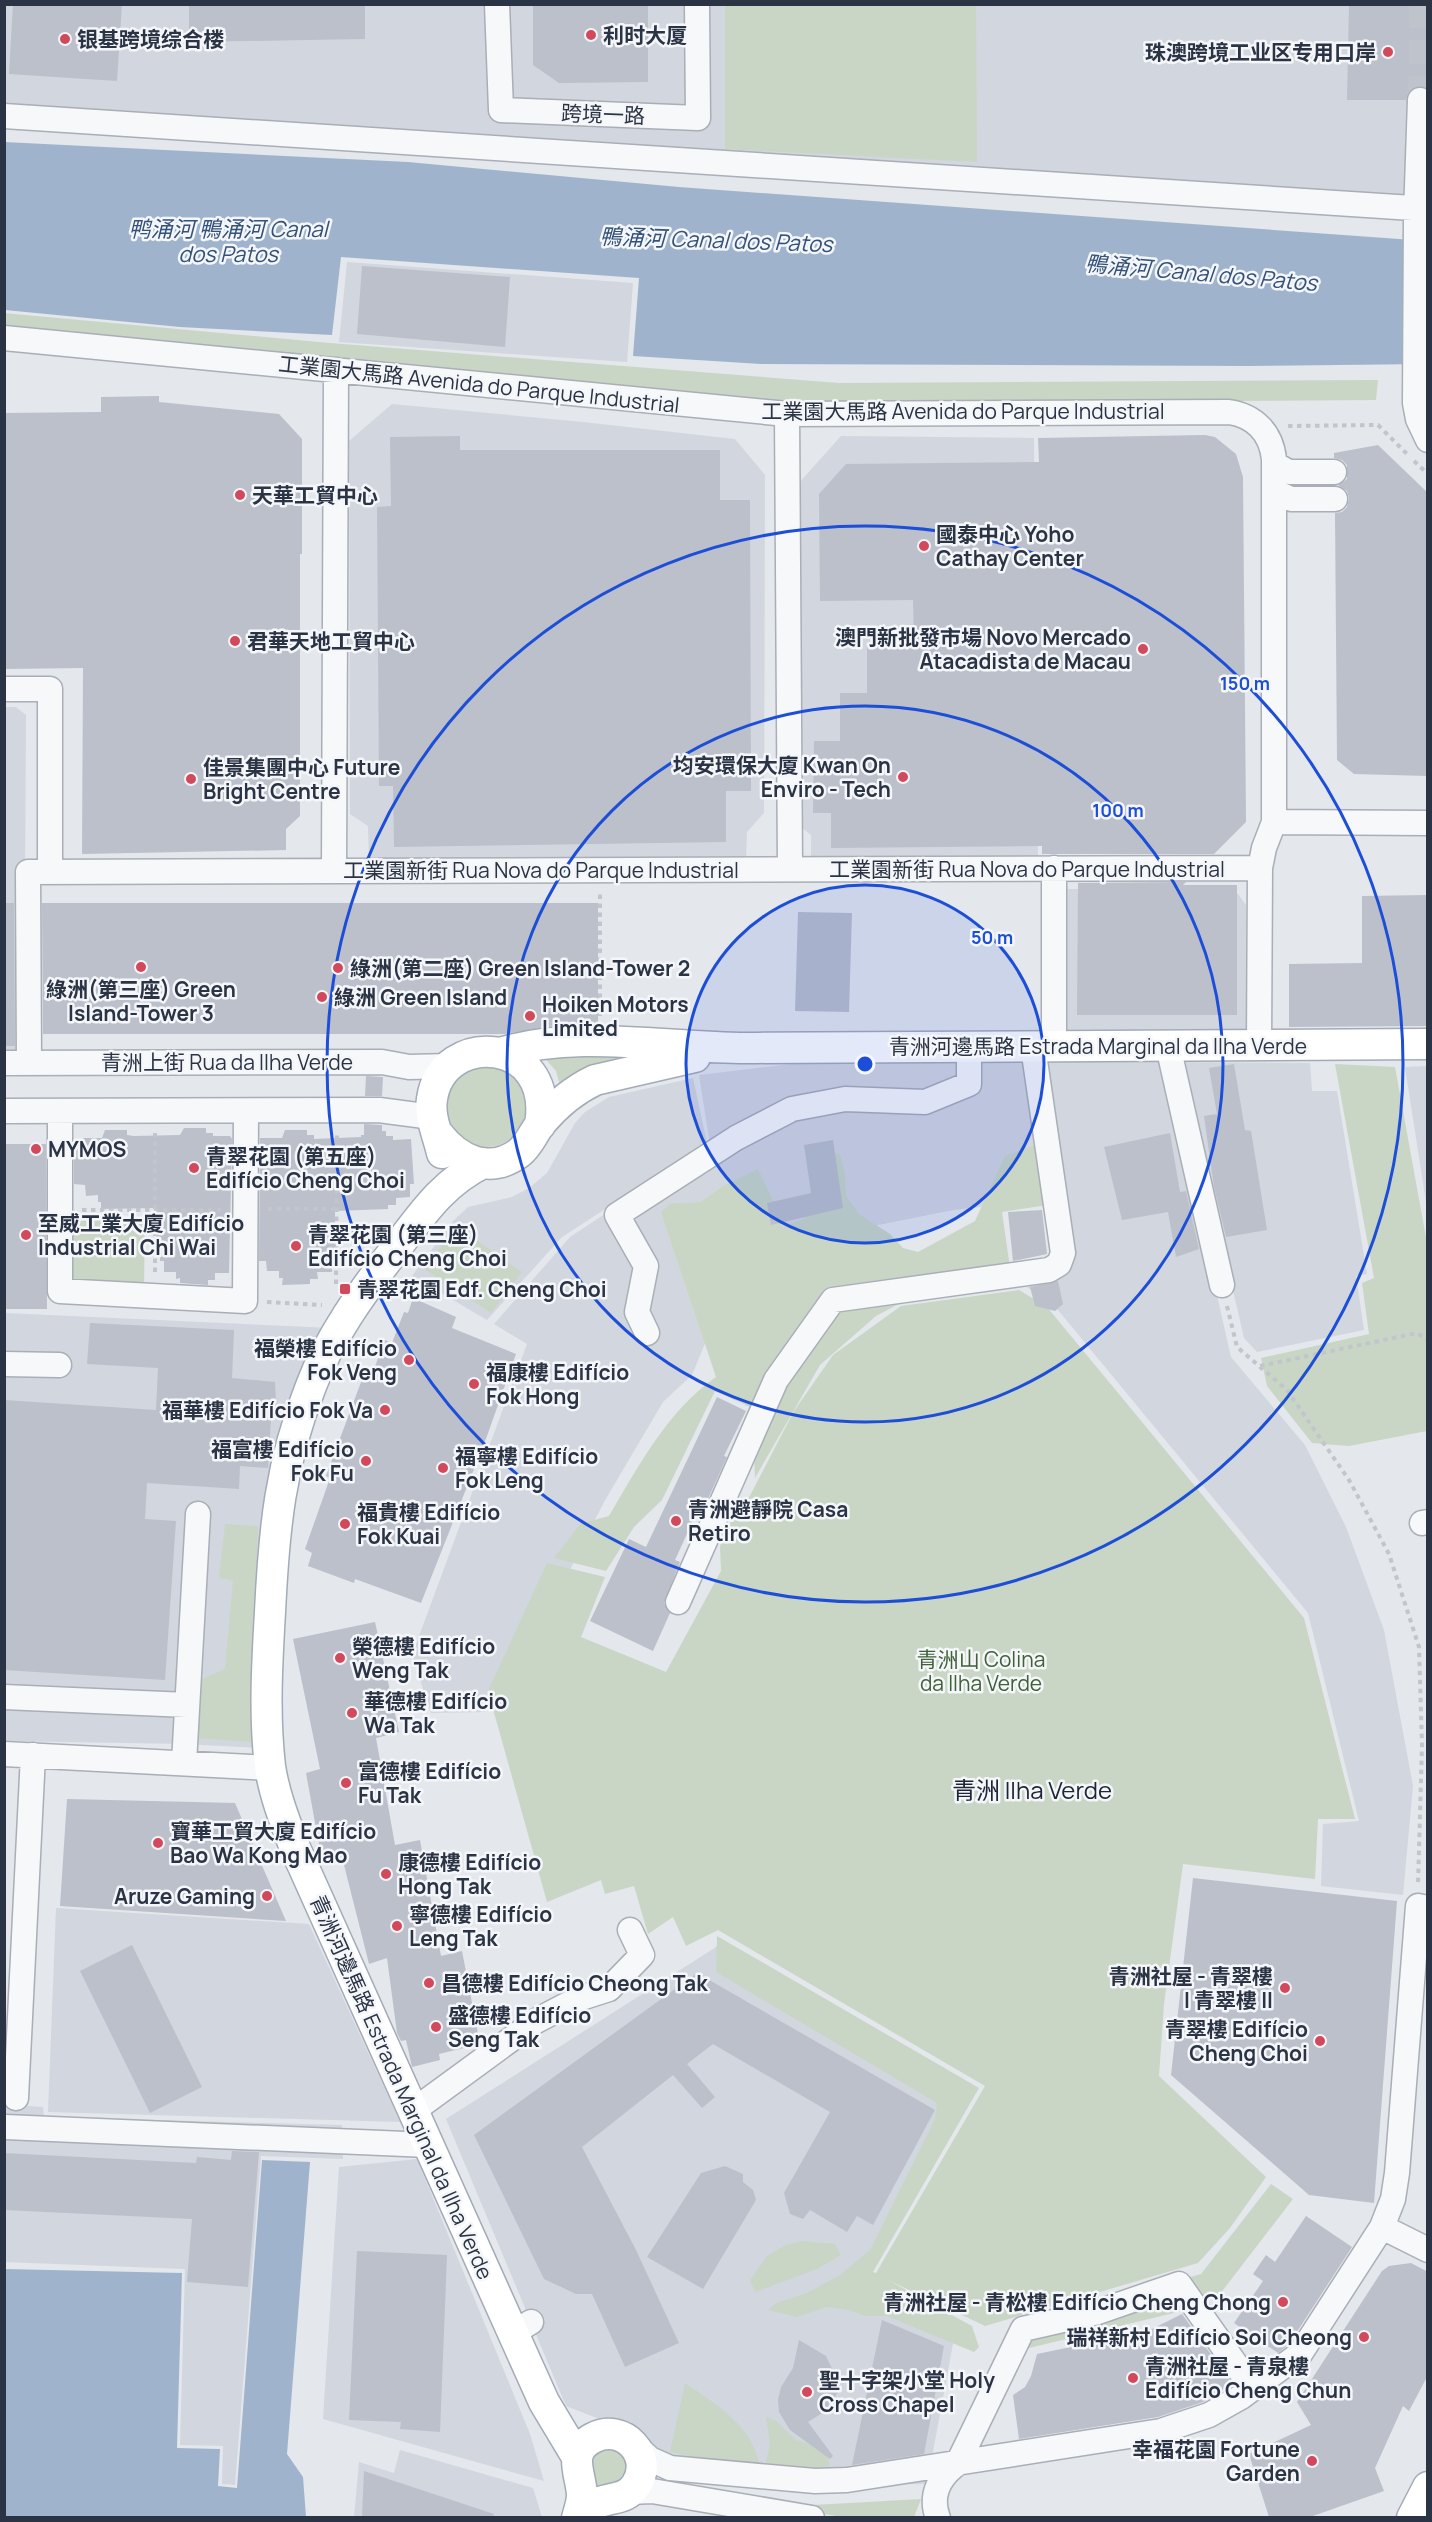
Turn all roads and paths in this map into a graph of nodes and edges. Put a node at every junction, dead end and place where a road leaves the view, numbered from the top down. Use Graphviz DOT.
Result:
graph roads {
  1 [pos="498,4"];
  2 [pos="697,4"];
  3 [pos="1420,100"];
  4 [pos="4,116"];
  5 [pos="1420,211"];
  6 [pos="4,338"];
  7 [pos="336,370"];
  8 [pos="788,414"];
  9 [pos="1260,426"];
  10 [pos="1428,440"];
  11 [pos="1334,471"];
  12 [pos="1428,474"];
  13 [pos="1280,482"];
  14 [pos="1335,499"];
  15 [pos="4,689"];
  16 [pos="1274,822"];
  17 [pos="1428,823"];
  18 [pos="1054,868"];
  19 [pos="1260,868"];
  20 [pos="790,869"];
  21 [pos="601,870"];
  22 [pos="334,871"];
  23 [pos="50,872"];
  24 [pos="600,1042"];
  25 [pos="1428,1044"];
  26 [pos="969,1046"];
  27 [pos="1168,1046"];
  28 [pos="1259,1046"];
  29 [pos="1044,1047"];
  30 [pos="733,1048"];
  31 [pos="500,1053"];
  32 [pos="29,1062"];
  33 [pos="4,1063"];
  34 [pos="448,1066"];
  35 [pos="337,1110"];
  36 [pos="60,1111"];
  37 [pos="155,1111"];
  38 [pos="246,1111"];
  39 [pos="4,1112"];
  40 [pos="540,1125"];
  41 [pos="435,1126"];
  42 [pos="483,1163"];
  43 [pos="434,1199"];
  44 [pos="246,1209"];
  45 [pos="337,1209"];
  46 [pos="60,1210"];
  47 [pos="155,1210"];
  48 [pos="1222,1285"];
  49 [pos="155,1296"];
  50 [pos="245,1301"];
  51 [pos="346,1307"];
  52 [pos="647,1333"];
  53 [pos="1428,1340"];
  54 [pos="4,1364"];
  55 [pos="59,1365"];
  56 [pos="1259,1366"];
  57 [pos="198,1514"];
  58 [pos="678,1602"];
  59 [pos="4,1696"];
  60 [pos="187,1705"];
  61 [pos="4,1754"];
  62 [pos="33,1755"];
  63 [pos="184,1764"];
  64 [pos="270,1768"];
  65 [pos="1423,1907"];
  66 [pos="630,1930"];
  67 [pos="16,2098"];
  68 [pos="413,2111"];
  69 [pos="5,2127"];
  70 [pos="428,2145"];
  71 [pos="1382,2227"];
  72 [pos="1428,2250"];
  73 [pos="1253,2389"];
  74 [pos="544,2402"];
  75 [pos="601,2434"];
  76 [pos="633,2443"];
  77 [pos="958,2463"];
  78 [pos="577,2467"];
  79 [pos="1428,2487"];
  80 [pos="620,2496"];
  81 [pos="577,2517"];
  82 [pos="812,2517"];
  83 [pos="938,2517"];
  84 [pos="1413,2517"];
  1 -- 2 [label="street, 跨境一路"];
  3 -- 5 [label="street"];
  4 -- 5 [label="street"];
  5 -- 10 [label="street"];
  6 -- 7 [label="street, 工業園大馬路 Avenida do Parque Industrial"];
  7 -- 8 [label="street, 工業園大馬路 Avenida do Parque Industrial"];
  7 -- 22 [label="street"];
  8 -- 9 [label="street, 工業園大馬路 Avenida do Parque Industrial"];
  8 -- 20 [label="street"];
  9 -- 12 [label="path"];
  9 -- 13 [label="street"];
  11 -- 13 [label="street"];
  13 -- 14 [label="street"];
  13 -- 16 [label="street"];
  15 -- 23 [label="street"];
  16 -- 17 [label="street"];
  16 -- 19 [label="street"];
  18 -- 19 [label="street, 工業園新街 Rua Nova do Parque Industrial"];
  18 -- 20 [label="street, 工業園新街 Rua Nova do Parque Industrial"];
  18 -- 29 [label="street"];
  19 -- 28 [label="street"];
  20 -- 21 [label="street, 工業園新街 Rua Nova do Parque Industrial"];
  21 -- 22 [label="street, 工業園新街 Rua Nova do Parque Industrial"];
  21 -- 24 [label="path"];
  22 -- 23 [label="street, 工業園新街 Rua Nova do Parque Industrial"];
  23 -- 32 [label="street, 工業園新街 Rua Nova do Parque Industrial"];
  24 -- 30 [label="main road, 青洲河邊馬路 Estrada Marginal da Ilha Verde"];
  24 -- 31 [label="main road, 青洲河邊馬路 Estrada Marginal da Ilha Verde"];
  25 -- 28 [label="main road, 青洲河邊馬路 Estrada Marginal da Ilha Verde"];
  26 -- 29 [label="main road, 青洲河邊馬路 Estrada Marginal da Ilha Verde"];
  26 -- 30 [label="main road, 青洲河邊馬路 Estrada Marginal da Ilha Verde"];
  26 -- 52 [label="street"];
  27 -- 28 [label="main road, 青洲河邊馬路 Estrada Marginal da Ilha Verde"];
  27 -- 29 [label="main road, 青洲河邊馬路 Estrada Marginal da Ilha Verde"];
  27 -- 48 [label="street"];
  29 -- 58 [label="street"];
  30 -- 40 [label="main road, 青洲河邊馬路 Estrada Marginal da Ilha Verde"];
  31 -- 34 [label="main road, 青洲河邊馬路 Estrada Marginal da Ilha Verde"];
  31 -- 40 [label="main road"];
  32 -- 33 [label="street, 青洲上街 Rua da Ilha Verde"];
  32 -- 34 [label="street, 青洲上街 Rua da Ilha Verde"];
  34 -- 41 [label="main road, 青洲河邊馬路 Estrada Marginal da Ilha Verde"];
  35 -- 38 [label="street"];
  35 -- 41 [label="street"];
  35 -- 45 [label="path"];
  36 -- 37 [label="street"];
  36 -- 39 [label="street"];
  36 -- 46 [label="street"];
  37 -- 38 [label="street"];
  37 -- 47 [label="path"];
  38 -- 44 [label="street"];
  40 -- 42 [label="main road, 青洲河邊馬路 Estrada Marginal da Ilha Verde"];
  41 -- 42 [label="main road"];
  41 -- 43 [label="main road, 青洲河邊馬路 Estrada Marginal da Ilha Verde"];
  42 -- 43 [label="main road, 青洲河邊馬路 Estrada Marginal da Ilha Verde"];
  43 -- 51 [label="main road, 青洲河邊馬路 Estrada Marginal da Ilha Verde"];
  44 -- 45 [label="path"];
  44 -- 47 [label="path"];
  44 -- 50 [label="street"];
  45 -- 51 [label="path"];
  46 -- 47 [label="path"];
  46 -- 49 [label="street"];
  47 -- 49 [label="path"];
  48 -- 56 [label="path"];
  49 -- 50 [label="street"];
  50 -- 51 [label="path"];
  51 -- 64 [label="main road, 青洲河邊馬路 Estrada Marginal da Ilha Verde"];
  53 -- 56 [label="path"];
  54 -- 55 [label="street"];
  56 -- 65 [label="path"];
  57 -- 60 [label="street"];
  59 -- 60 [label="street"];
  60 -- 63 [label="street"];
  61 -- 62 [label="street"];
  62 -- 63 [label="street"];
  62 -- 67 [label="street"];
  63 -- 64 [label="street"];
  64 -- 68 [label="main road, 青洲河邊馬路 Estrada Marginal da Ilha Verde"];
  65 -- 71 [label="street"];
  66 -- 68 [label="street"];
  68 -- 70 [label="main road, 青洲河邊馬路 Estrada Marginal da Ilha Verde"];
  69 -- 70 [label="street"];
  70 -- 74 [label="main road, 青洲河邊馬路 Estrada Marginal da Ilha Verde"];
  71 -- 72 [label="street"];
  71 -- 73 [label="street"];
  73 -- 77 [label="street"];
  73 -- 77 [label="street"];
  74 -- 75 [label="main road, 青洲河邊馬路 Estrada Marginal da Ilha Verde"];
  74 -- 78 [label="main road, 青洲河邊馬路 Estrada Marginal da Ilha Verde"];
  75 -- 76 [label="main road"];
  75 -- 78 [label="main road"];
  76 -- 77 [label="street"];
  76 -- 80 [label="main road"];
  77 -- 83 [label="street"];
  78 -- 80 [label="main road"];
  78 -- 81 [label="main road"];
  79 -- 84 [label="main road"];
  80 -- 81 [label="main road"];
  80 -- 82 [label="street"];
}
